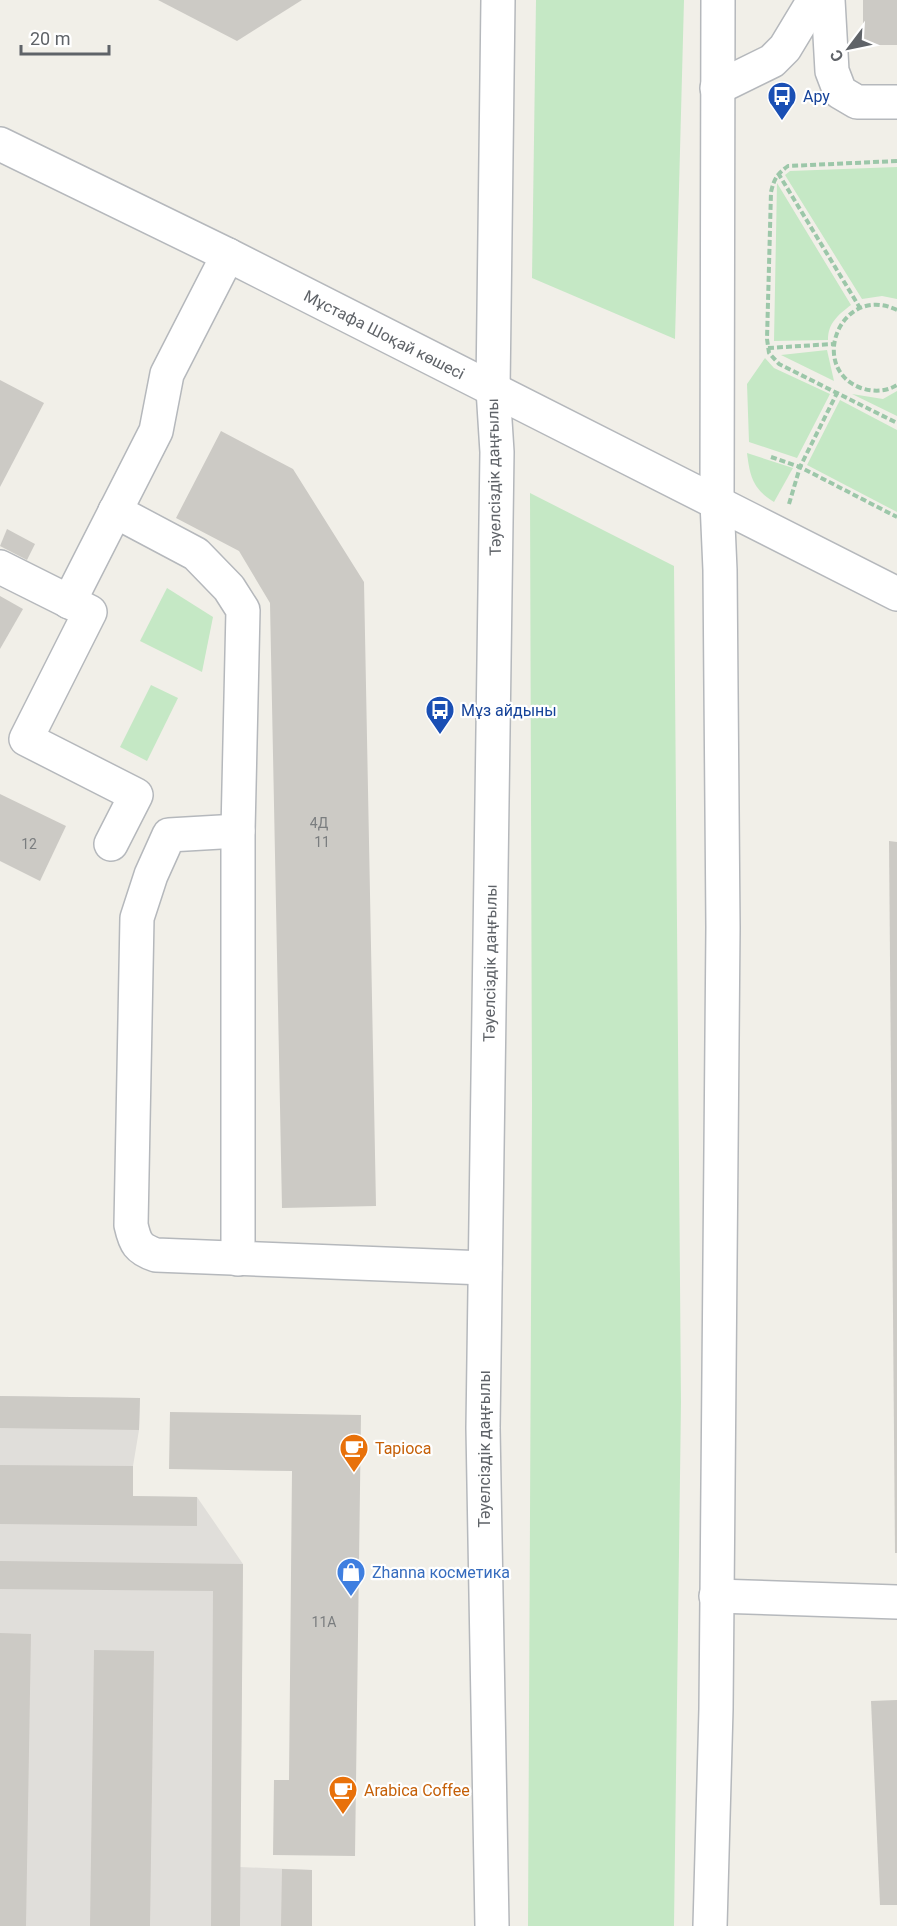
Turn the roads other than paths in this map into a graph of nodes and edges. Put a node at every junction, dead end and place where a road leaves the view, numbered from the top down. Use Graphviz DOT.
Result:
graph roads {
  1 [pos="498,0"];
  2 [pos="718,0"];
  3 [pos="814,0"];
  4 [pos="828,0"];
  5 [pos="717,88"];
  6 [pos="897,102"];
  7 [pos="0,144"];
  8 [pos="228,255"];
  9 [pos="493,389"];
  10 [pos="717,502"];
  11 [pos="115,511"];
  12 [pos="0,567"];
  13 [pos="897,594"];
  14 [pos="69,602"];
  15 [pos="238,831"];
  16 [pos="111,844"];
  17 [pos="238,1259"];
  18 [pos="486,1268"];
  19 [pos="716,1596"];
  20 [pos="897,1602"];
  21 [pos="492,1926"];
  22 [pos="710,1926"];
  1 -- 9 [label="street, Тәуелсіздік даңғылы"];
  2 -- 5 [label="street"];
  3 -- 5 [label="street"];
  4 -- 6 [label="street"];
  5 -- 10 [label="street"];
  7 -- 8 [label="street, Мұстафа Шоқай көшесі"];
  8 -- 9 [label="street, Мұстафа Шоқай көшесі"];
  8 -- 11 [label="street"];
  9 -- 10 [label="street, Мұстафа Шоқай көшесі"];
  9 -- 18 [label="street, Тәуелсіздік даңғылы"];
  10 -- 13 [label="street, Мұстафа Шоқай көшесі"];
  10 -- 19 [label="street"];
  11 -- 14 [label="street"];
  11 -- 15 [label="street"];
  12 -- 14 [label="street"];
  14 -- 16 [label="street"];
  15 -- 17 [label="street"];
  15 -- 17 [label="street"];
  17 -- 18 [label="street"];
  18 -- 21 [label="street, Тәуелсіздік даңғылы"];
  19 -- 20 [label="street"];
  19 -- 22 [label="street"];
}
